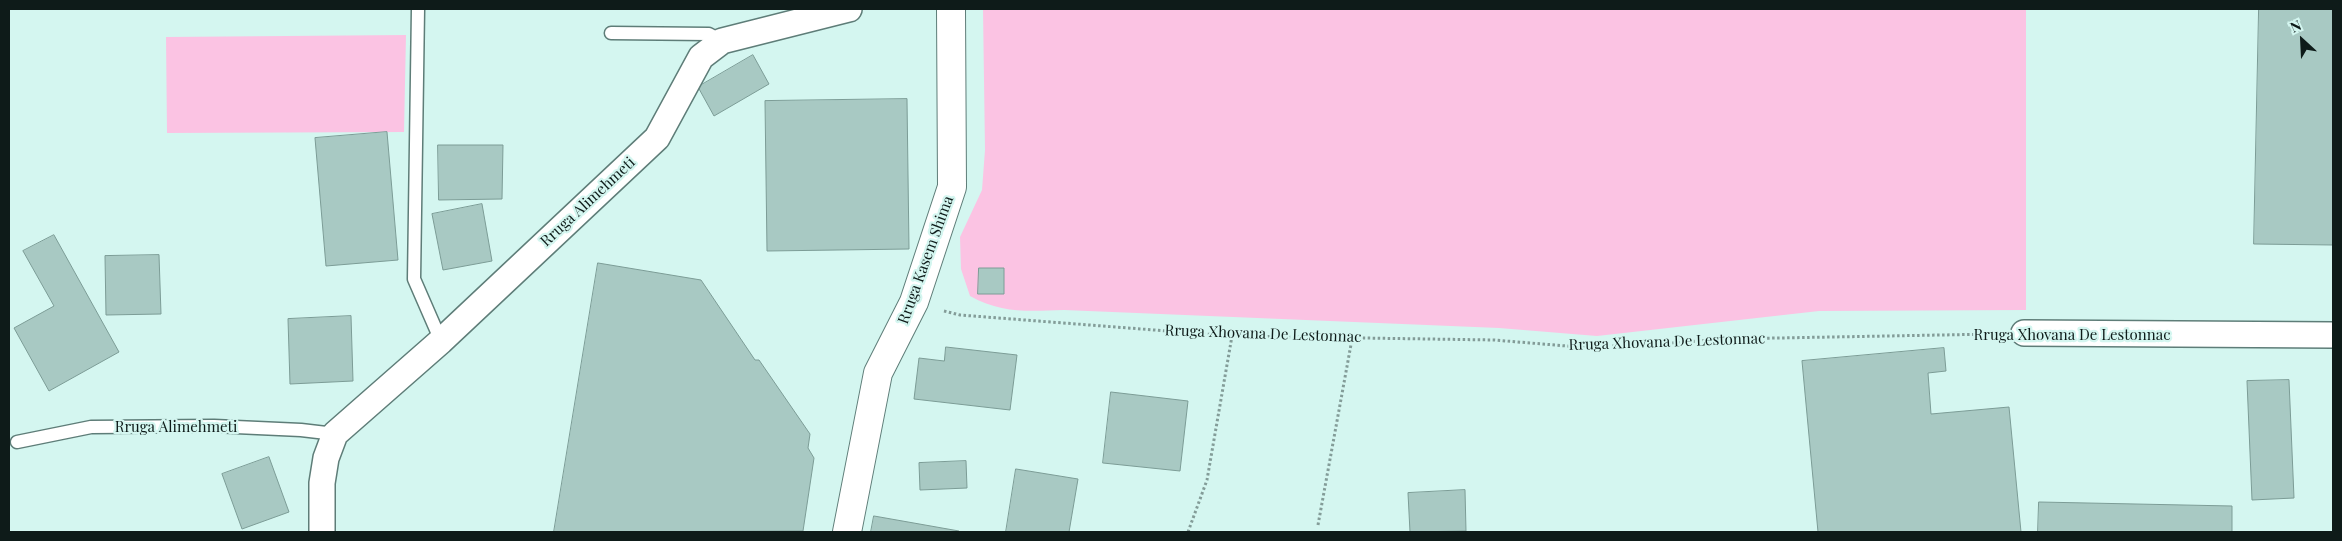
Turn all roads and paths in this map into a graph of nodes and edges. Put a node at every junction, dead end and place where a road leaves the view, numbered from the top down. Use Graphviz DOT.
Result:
graph roads {
  1 [pos="418,9"];
  2 [pos="848,9"];
  3 [pos="951,9"];
  4 [pos="611,34"];
  5 [pos="722,41"];
  6 [pos="914,302"];
  7 [pos="2024,334"];
  8 [pos="2333,335"];
  9 [pos="1232,336"];
  10 [pos="1352,338"];
  11 [pos="441,341"];
  12 [pos="335,434"];
  13 [pos="17,442"];
  14 [pos="1318,525"];
  15 [pos="322,532"];
  16 [pos="847,532"];
  17 [pos="1188,532"];
  1 -- 11 [label="lane"];
  2 -- 5 [label="street, Rruga Alimehmeti"];
  3 -- 6 [label="street, Rruga Kasem Shima"];
  4 -- 5 [label="lane"];
  5 -- 11 [label="street, Rruga Alimehmeti"];
  6 -- 9 [label="path, Rruga Xhovana De Lestonnac"];
  6 -- 16 [label="street, Rruga Kasem Shima"];
  7 -- 8 [label="street, Rruga Xhovana De Lestonnac"];
  7 -- 10 [label="path, Rruga Xhovana De Lestonnac"];
  9 -- 10 [label="path, Rruga Xhovana De Lestonnac"];
  9 -- 17 [label="path"];
  10 -- 14 [label="path"];
  11 -- 12 [label="street, Rruga Alimehmeti"];
  12 -- 13 [label="lane, Rruga Alimehmeti"];
  12 -- 15 [label="street, Rruga Alimehmeti"];
}
